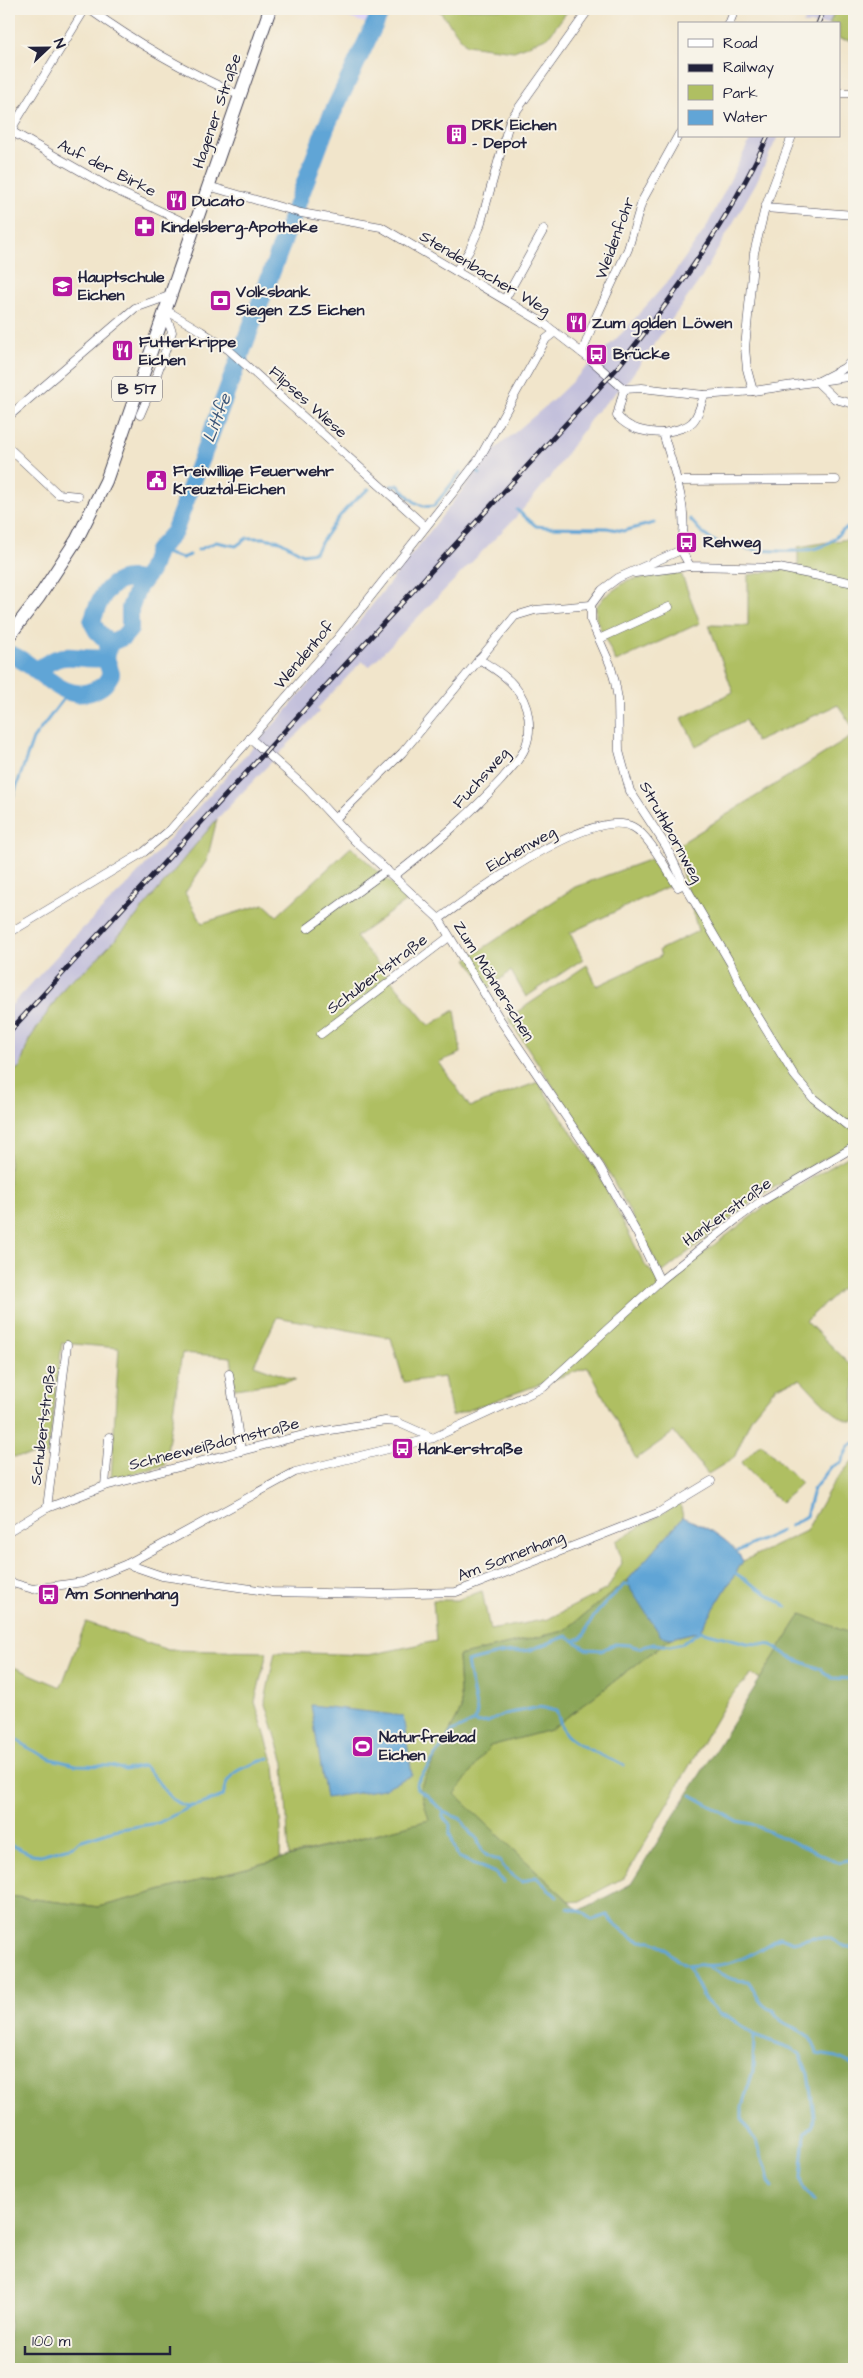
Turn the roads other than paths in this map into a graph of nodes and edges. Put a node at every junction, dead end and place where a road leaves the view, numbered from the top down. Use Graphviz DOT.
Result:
graph roads {
  1 [pos="87,9"];
  2 [pos="270,9"];
  3 [pos="589,9"];
  4 [pos="735,9"];
  5 [pos="730,22"];
  6 [pos="840,93"];
  7 [pos="854,93"];
  8 [pos="239,95"];
  9 [pos="11,131"];
  10 [pos="678,136"];
  11 [pos="791,138"];
  12 [pos="9,144"];
  13 [pos="208,186"];
  14 [pos="765,208"];
  15 [pos="854,215"];
  16 [pos="194,227"];
  17 [pos="544,229"];
  18 [pos="456,271"];
  19 [pos="169,296"];
  20 [pos="505,299"];
  21 [pos="164,309"];
  22 [pos="555,332"];
  23 [pos="582,353"];
  24 [pos="854,359"];
  25 [pos="854,376"];
  26 [pos="817,382"];
  27 [pos="624,389"];
  28 [pos="753,392"];
  29 [pos="704,395"];
  30 [pos="854,404"];
  31 [pos="140,414"];
  32 [pos="9,416"];
  33 [pos="662,433"];
  34 [pos="9,448"];
  35 [pos="836,480"];
  36 [pos="677,481"];
  37 [pos="78,496"];
  38 [pos="425,526"];
  39 [pos="681,550"];
  40 [pos="690,566"];
  41 [pos="627,574"];
  42 [pos="854,583"];
  43 [pos="591,606"];
  44 [pos="669,606"];
  45 [pos="9,635"];
  46 [pos="599,639"];
  47 [pos="479,659"];
  48 [pos="250,738"];
  49 [pos="335,819"];
  50 [pos="390,873"];
  51 [pos="684,884"];
  52 [pos="439,919"];
  53 [pos="308,928"];
  54 [pos="9,933"];
  55 [pos="449,937"];
  56 [pos="321,1034"];
  57 [pos="854,1131"];
  58 [pos="854,1147"];
  59 [pos="660,1282"];
  60 [pos="66,1345"];
  61 [pos="228,1374"];
  62 [pos="109,1437"];
  63 [pos="433,1438"];
  64 [pos="241,1451"];
  65 [pos="711,1481"];
  66 [pos="105,1486"];
  67 [pos="47,1508"];
  68 [pos="9,1531"];
  69 [pos="127,1564"];
  70 [pos="9,1582"];
  1 -- 8 [label="street"];
  1 -- 9 [label="street"];
  2 -- 8 [label="main road, Hagener Straße / B 517"];
  3 -- 18 [label="street"];
  4 -- 5 [label="street"];
  6 -- 7 [label="street"];
  8 -- 13 [label="main road, Hagener Straße / B 517"];
  9 -- 12 [label="street"];
  9 -- 16 [label="street, Auf der Birke"];
  10 -- 23 [label="street, Weidenfohr"];
  11 -- 14 [label="street"];
  13 -- 16 [label="main road, Hagener Straße / B 517"];
  13 -- 18 [label="street, Stendenbacher Weg"];
  14 -- 15 [label="street"];
  14 -- 28 [label="street"];
  16 -- 19 [label="main road, Hagener Straße / B 517"];
  17 -- 20 [label="street"];
  18 -- 20 [label="street, Stendenbacher Weg"];
  19 -- 21 [label="main road, Hagener Straße / B 517"];
  19 -- 32 [label="street"];
  20 -- 22 [label="street, Stendenbacher Weg"];
  21 -- 31 [label="street"];
  21 -- 38 [label="street, Flipses Wiese"];
  21 -- 45 [label="main road, Hagener Straße / B 517"];
  22 -- 23 [label="street, Stendenbacher Weg"];
  22 -- 38 [label="street, Wendenhof"];
  23 -- 27 [label="street, Stendenbacher Weg"];
  24 -- 26 [label="street"];
  25 -- 26 [label="street"];
  26 -- 28 [label="street"];
  26 -- 30 [label="street"];
  27 -- 29 [label="street"];
  27 -- 33 [label="street"];
  28 -- 29 [label="street"];
  29 -- 33 [label="street"];
  33 -- 36 [label="street"];
  34 -- 37 [label="street"];
  35 -- 36 [label="street"];
  36 -- 39 [label="street"];
  38 -- 48 [label="street, Wendenhof"];
  39 -- 40 [label="street"];
  39 -- 41 [label="street"];
  40 -- 41 [label="street"];
  40 -- 42 [label="street"];
  41 -- 43 [label="street"];
  43 -- 46 [label="street, Struthbornweg"];
  43 -- 47 [label="street"];
  44 -- 46 [label="street"];
  46 -- 51 [label="street, Struthbornweg"];
  47 -- 49 [label="street"];
  47 -- 50 [label="street, Fuchsweg"];
  48 -- 49 [label="street, Zum Möhnerschen"];
  48 -- 54 [label="street, Wendenhof"];
  49 -- 50 [label="street, Zum Möhnerschen"];
  50 -- 52 [label="street, Zum Möhnerschen"];
  50 -- 53 [label="street, Fuchsweg"];
  51 -- 52 [label="street, Eichenweg"];
  51 -- 57 [label="street, Struthbornweg"];
  52 -- 55 [label="street, Zum Möhnerschen"];
  55 -- 56 [label="street, Schubertstraße"];
  55 -- 59 [label="street, Zum Möhnerschen"];
  58 -- 59 [label="street, Hankerstraße"];
  59 -- 63 [label="street, Hankerstraße"];
  60 -- 67 [label="street, Schubertstraße"];
  61 -- 64 [label="street"];
  62 -- 66 [label="street"];
  63 -- 64 [label="street, Schneeweißdornstraße"];
  63 -- 69 [label="street, Hankerstraße"];
  64 -- 66 [label="street, Schneeweißdornstraße"];
  65 -- 69 [label="street, Am Sonnenhang"];
  66 -- 67 [label="street, Schneeweißdornstraße"];
  67 -- 68 [label="street, Schneeweißdornstraße"];
  69 -- 70 [label="street, Hankerstraße"];
}
